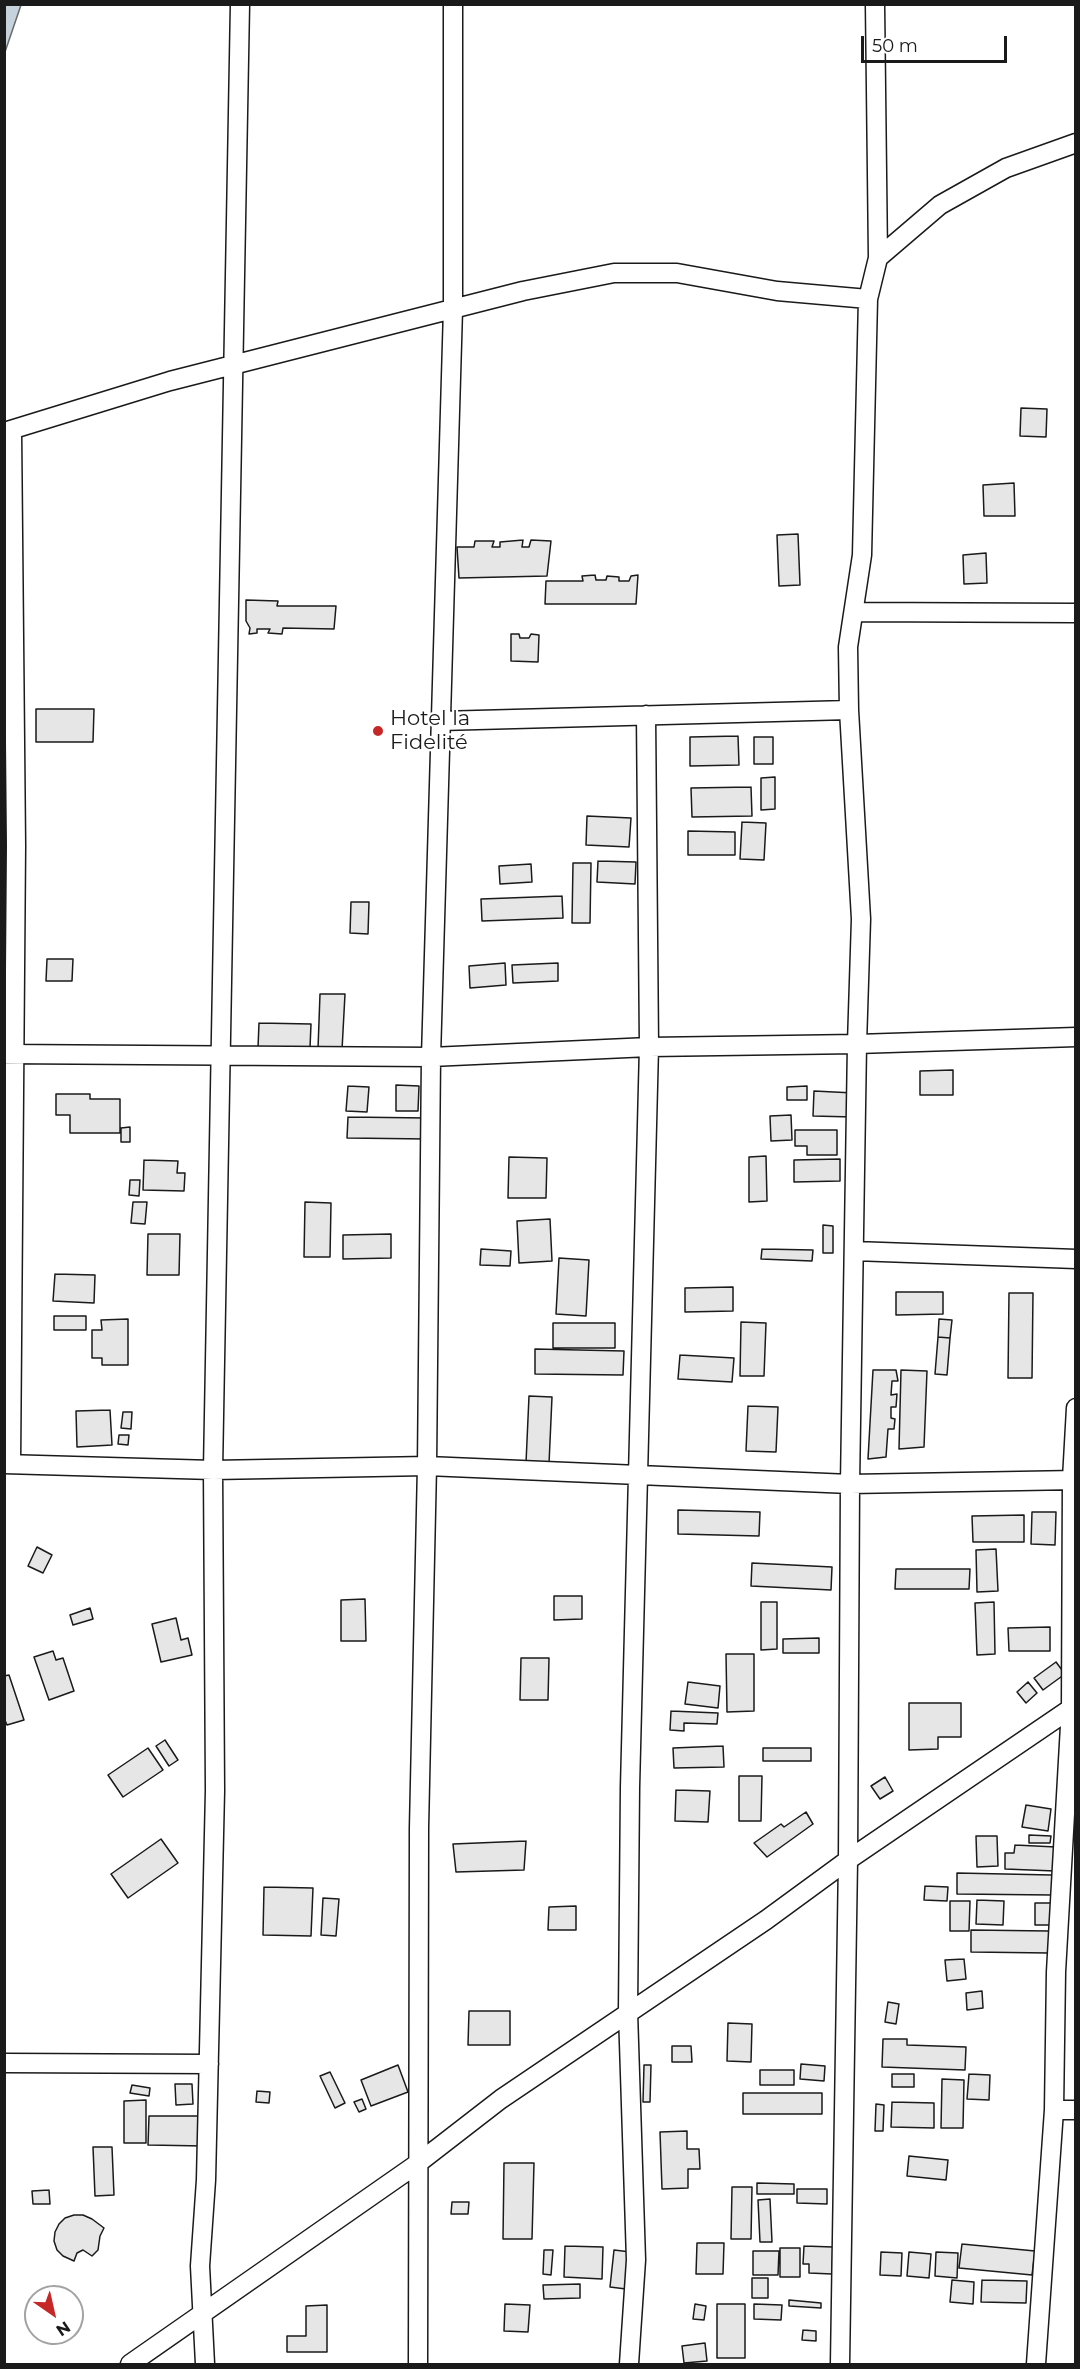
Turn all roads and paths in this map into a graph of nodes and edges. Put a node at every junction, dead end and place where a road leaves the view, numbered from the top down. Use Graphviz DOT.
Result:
graph roads {
  1 [pos="240,4"];
  2 [pos="453,4"];
  3 [pos="875,4"];
  4 [pos="1076,143"];
  5 [pos="878,258"];
  6 [pos="868,298"];
  7 [pos="453,309"];
  8 [pos="234,364"];
  9 [pos="8,431"];
  10 [pos="855,612"];
  11 [pos="1076,613"];
  12 [pos="849,710"];
  13 [pos="646,715"];
  14 [pos="440,721"];
  15 [pos="1076,1037"];
  16 [pos="857,1044"];
  17 [pos="649,1047"];
  18 [pos="9,1054"];
  19 [pos="220,1055"];
  20 [pos="431,1057"];
  21 [pos="854,1251"];
  22 [pos="1076,1260"];
  23 [pos="1076,1407"];
  24 [pos="8,1464"];
  25 [pos="427,1466"];
  26 [pos="213,1470"];
  27 [pos="638,1473"];
  28 [pos="1074,1480"];
  29 [pos="850,1484"];
  30 [pos="1073,1706"];
  31 [pos="848,1860"];
  32 [pos="628,2012"];
  33 [pos="4,2063"];
  34 [pos="209,2064"];
  35 [pos="1053,2110"];
  36 [pos="1076,2110"];
  37 [pos="417,2164"];
  38 [pos="204,2315"];
  39 [pos="130,2364"];
  40 [pos="205,2364"];
  41 [pos="418,2364"];
  42 [pos="629,2364"];
  43 [pos="840,2364"];
  44 [pos="1036,2364"];
  1 -- 8 [label="street"];
  2 -- 7 [label="street"];
  3 -- 5 [label="street"];
  4 -- 5 [label="street"];
  5 -- 6 [label="street"];
  6 -- 7 [label="street"];
  6 -- 10 [label="street"];
  7 -- 8 [label="street"];
  7 -- 14 [label="street"];
  8 -- 9 [label="street"];
  8 -- 19 [label="street"];
  9 -- 18 [label="street"];
  10 -- 11 [label="street"];
  10 -- 12 [label="street"];
  12 -- 13 [label="street"];
  12 -- 16 [label="street"];
  13 -- 14 [label="street"];
  13 -- 17 [label="street"];
  14 -- 20 [label="street"];
  15 -- 16 [label="street"];
  16 -- 17 [label="street"];
  16 -- 21 [label="street"];
  17 -- 20 [label="street"];
  17 -- 27 [label="street"];
  18 -- 19 [label="street"];
  18 -- 24 [label="street"];
  19 -- 20 [label="street"];
  19 -- 26 [label="street"];
  20 -- 25 [label="street"];
  21 -- 22 [label="street"];
  21 -- 29 [label="street"];
  23 -- 28 [label="street"];
  24 -- 26 [label="street"];
  25 -- 26 [label="street"];
  25 -- 27 [label="street"];
  25 -- 37 [label="street"];
  26 -- 34 [label="street"];
  27 -- 29 [label="street"];
  27 -- 32 [label="street"];
  28 -- 29 [label="street"];
  28 -- 30 [label="street"];
  29 -- 31 [label="street"];
  30 -- 31 [label="street"];
  30 -- 35 [label="street"];
  31 -- 32 [label="street"];
  31 -- 43 [label="street"];
  32 -- 37 [label="street"];
  32 -- 42 [label="street"];
  33 -- 34 [label="street"];
  34 -- 38 [label="street"];
  35 -- 36 [label="street"];
  35 -- 44 [label="street"];
  37 -- 38 [label="street"];
  37 -- 41 [label="street"];
  38 -- 39 [label="street"];
  38 -- 40 [label="street"];
}
